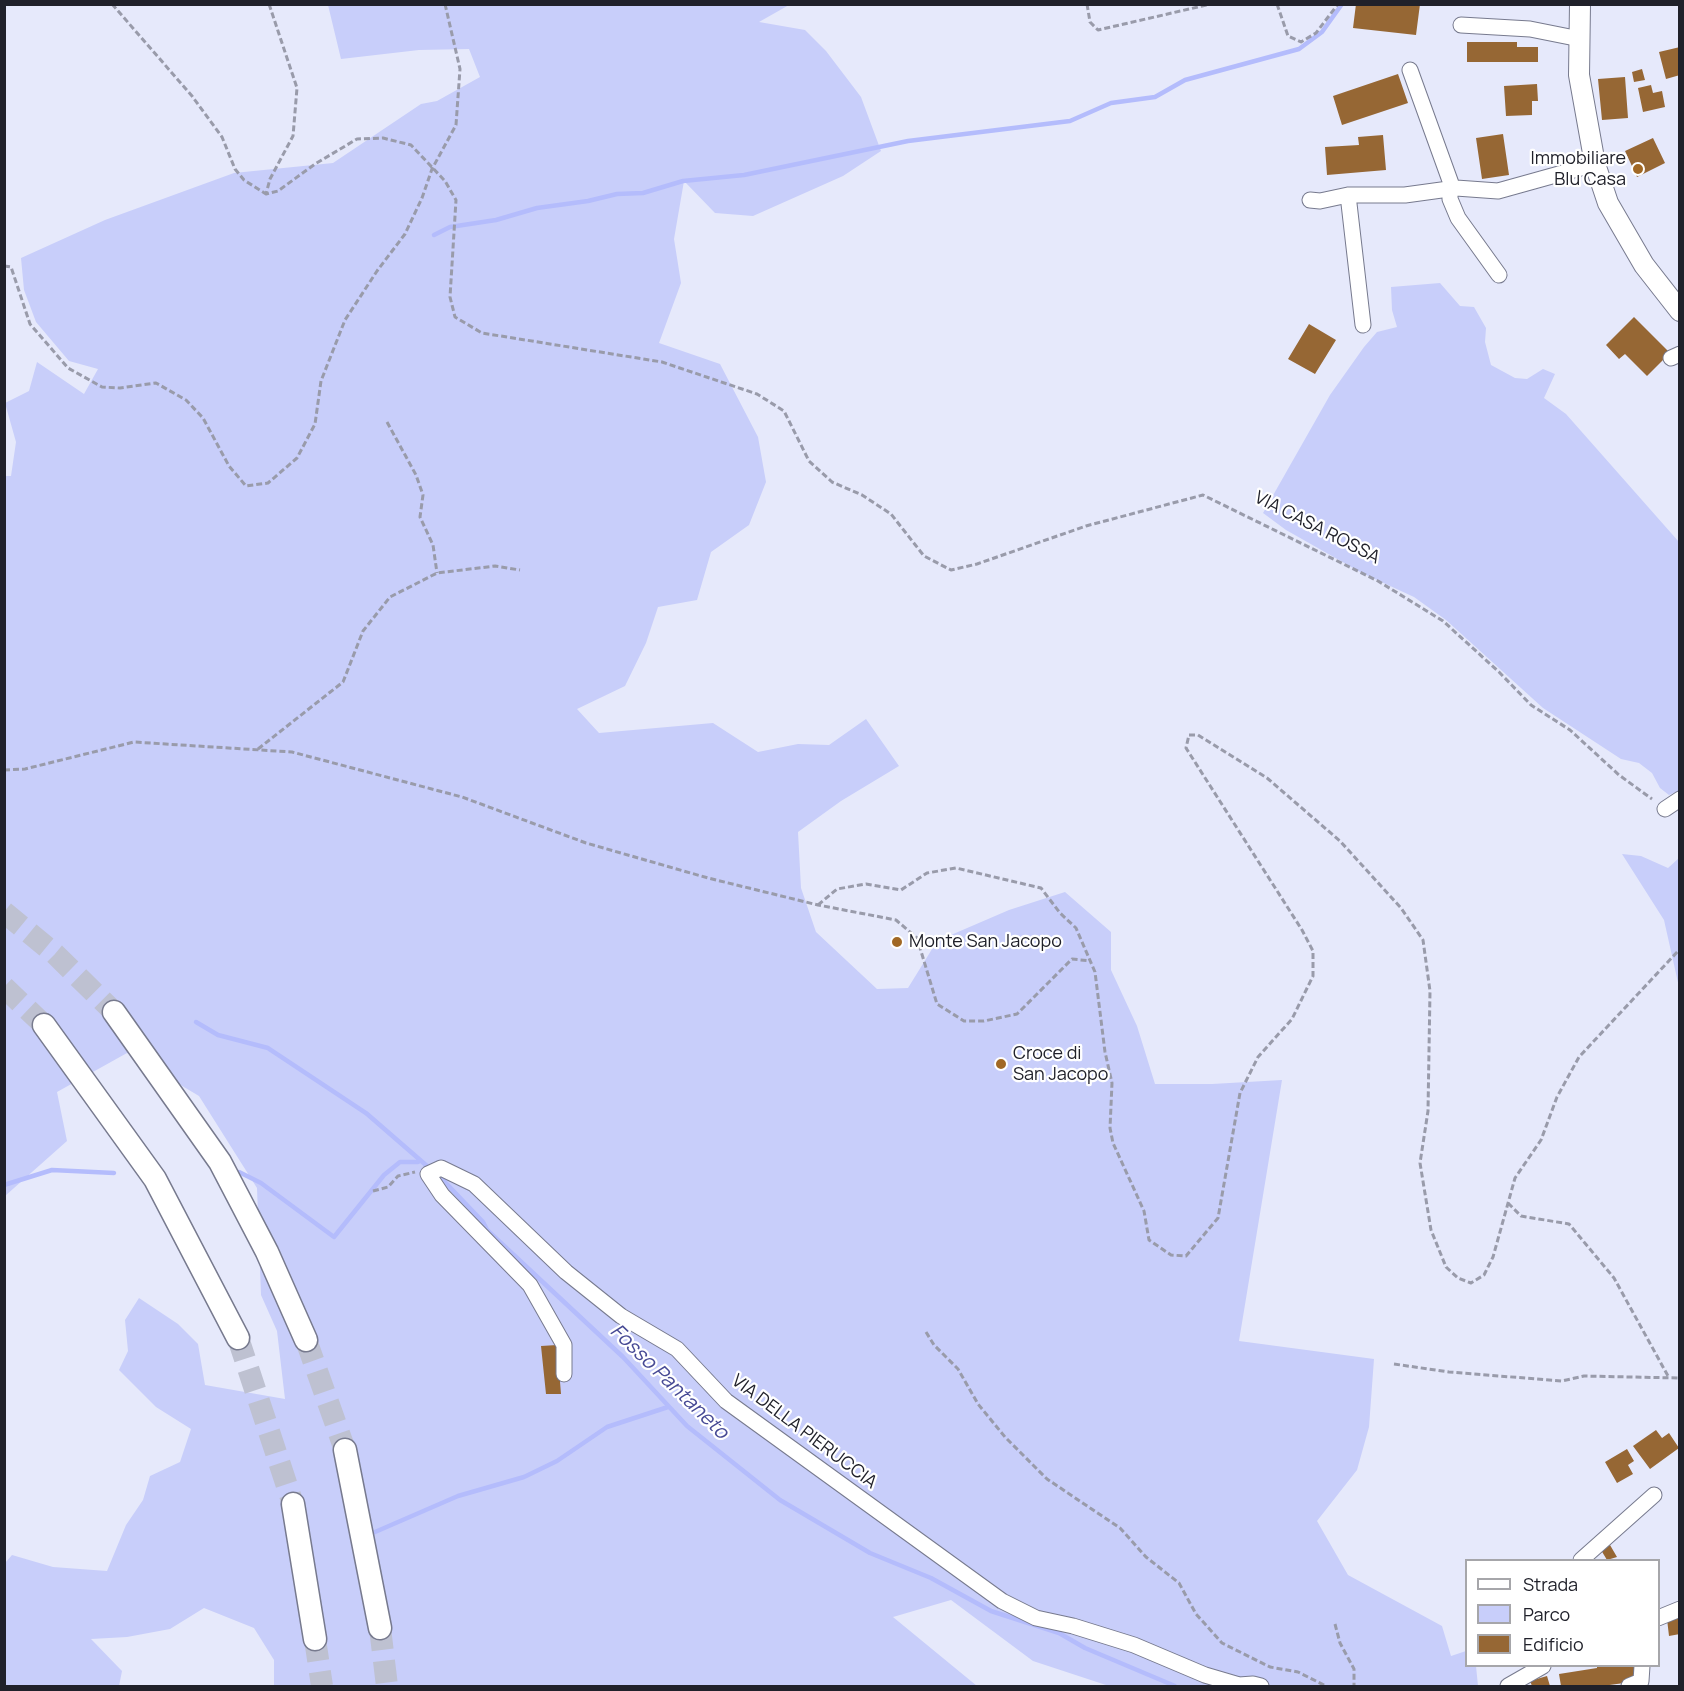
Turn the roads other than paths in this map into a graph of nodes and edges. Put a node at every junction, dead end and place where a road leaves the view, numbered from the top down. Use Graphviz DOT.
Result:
graph roads {
  1 [pos="1580,4"];
  2 [pos="1461,25"];
  3 [pos="1580,39"];
  4 [pos="1410,70"];
  5 [pos="1595,164"];
  6 [pos="1451,189"];
  7 [pos="1348,195"];
  8 [pos="1310,200"];
  9 [pos="1498,274"];
  10 [pos="1680,312"];
  11 [pos="1363,325"];
  12 [pos="1680,800"];
  13 [pos="1665,809"];
  14 [pos="114,1012"];
  15 [pos="44,1024"];
  16 [pos="238,1338"];
  17 [pos="306,1340"];
  18 [pos="564,1374"];
  19 [pos="345,1450"];
  20 [pos="1654,1495"];
  21 [pos="293,1504"];
  22 [pos="1582,1559"];
  23 [pos="1680,1609"];
  24 [pos="1660,1618"];
  25 [pos="380,1628"];
  26 [pos="315,1639"];
  27 [pos="1540,1667"];
  28 [pos="1642,1667"];
  29 [pos="1261,1686"];
  30 [pos="1508,1686"];
  31 [pos="1629,1686"];
  1 -- 3 [label="main road"];
  2 -- 3 [label="street"];
  3 -- 5 [label="main road"];
  4 -- 6 [label="street"];
  5 -- 6 [label="street"];
  5 -- 10 [label="main road"];
  6 -- 7 [label="street"];
  6 -- 9 [label="street"];
  7 -- 8 [label="street"];
  7 -- 11 [label="street"];
  12 -- 13 [label="street"];
  14 -- 17 [label="highway"];
  15 -- 16 [label="highway"];
  18 -- 29 [label="street, VIA DELLA PIERUCCIA"];
  19 -- 25 [label="highway"];
  20 -- 22 [label="street"];
  21 -- 26 [label="highway"];
  23 -- 24 [label="street"];
  27 -- 30 [label="street"];
  28 -- 31 [label="street"];
}
